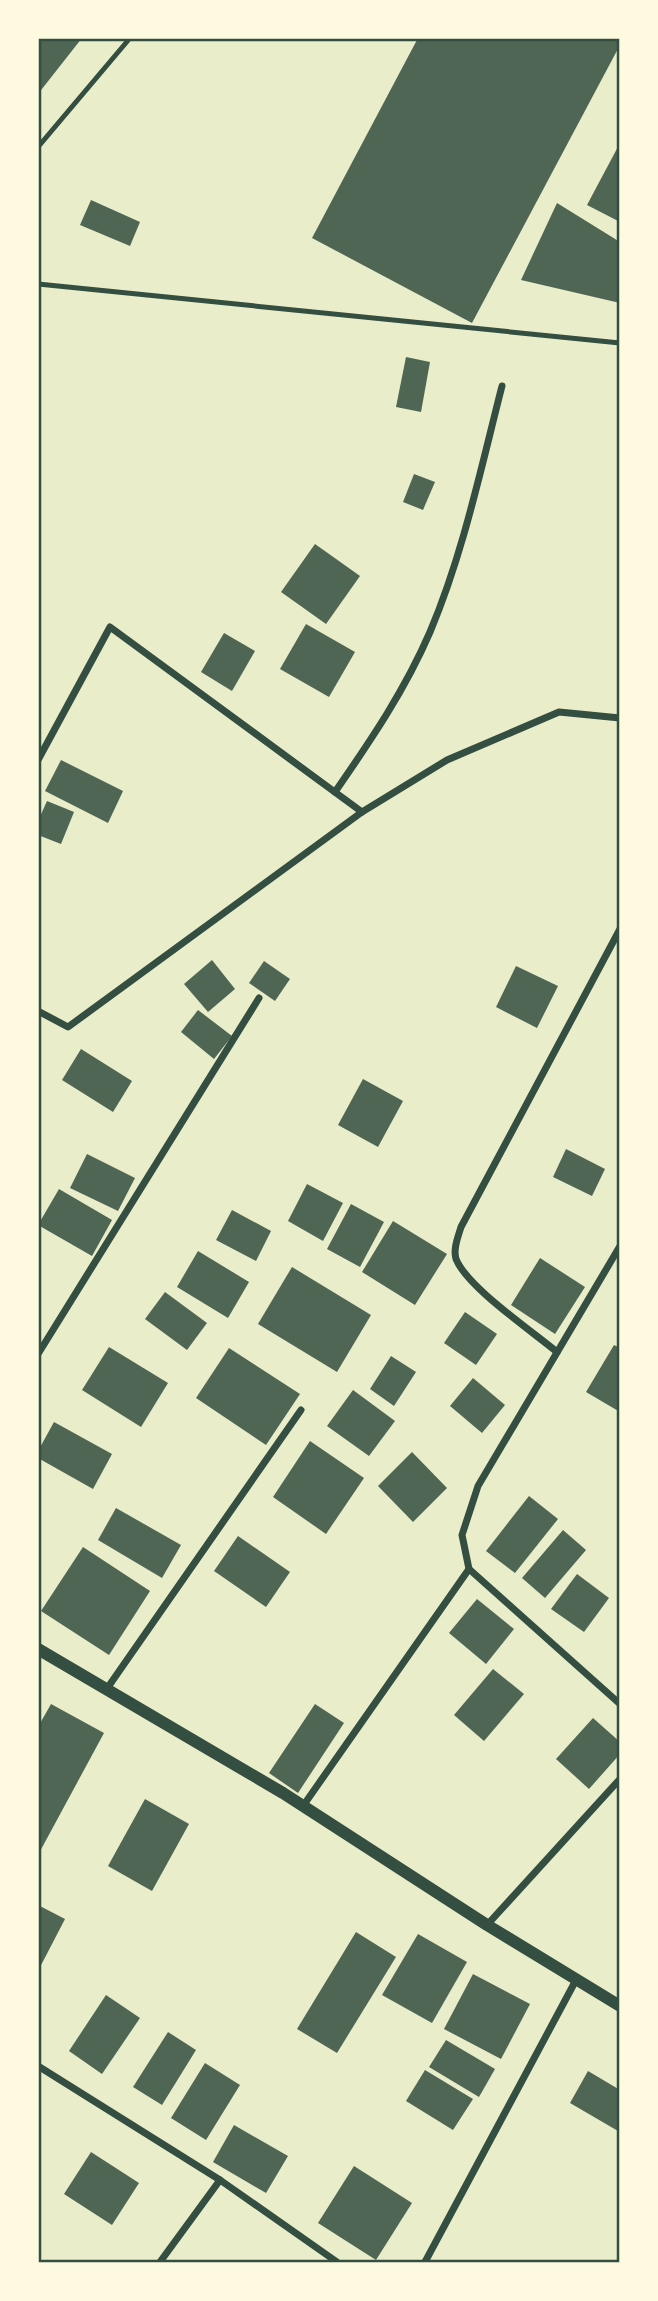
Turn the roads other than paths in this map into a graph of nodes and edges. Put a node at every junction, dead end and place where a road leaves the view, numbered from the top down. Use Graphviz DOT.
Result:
graph roads {
  1 [pos="130,38"];
  2 [pos="38,147"];
  3 [pos="38,284"];
  4 [pos="620,342"];
  5 [pos="502,386"];
  6 [pos="620,718"];
  7 [pos="38,760"];
  8 [pos="335,792"];
  9 [pos="362,812"];
  10 [pos="620,929"];
  11 [pos="259,998"];
  12 [pos="38,1011"];
  13 [pos="620,1246"];
  14 [pos="557,1352"];
  15 [pos="38,1354"];
  16 [pos="301,1410"];
  17 [pos="469,1569"];
  18 [pos="38,1649"];
  19 [pos="106,1690"];
  20 [pos="620,1704"];
  21 [pos="620,1779"];
  22 [pos="303,1806"];
  23 [pos="487,1925"];
  24 [pos="576,1980"];
  25 [pos="620,2006"];
  26 [pos="38,2066"];
  27 [pos="220,2180"];
  28 [pos="160,2263"];
  29 [pos="337,2263"];
  30 [pos="425,2263"];
  1 -- 2 [label="lane"];
  3 -- 4 [label="lane"];
  5 -- 8 [label="street"];
  6 -- 9 [label="street"];
  7 -- 8 [label="street"];
  8 -- 9 [label="street"];
  9 -- 12 [label="street"];
  10 -- 14 [label="street"];
  11 -- 15 [label="street"];
  13 -- 14 [label="street"];
  14 -- 17 [label="street"];
  16 -- 19 [label="street"];
  17 -- 20 [label="street"];
  17 -- 22 [label="street"];
  18 -- 19 [label="street"];
  19 -- 22 [label="street"];
  21 -- 23 [label="street"];
  22 -- 23 [label="street"];
  23 -- 24 [label="street"];
  24 -- 25 [label="street"];
  24 -- 30 [label="street"];
  26 -- 27 [label="street"];
  27 -- 28 [label="street"];
  27 -- 29 [label="street"];
}
